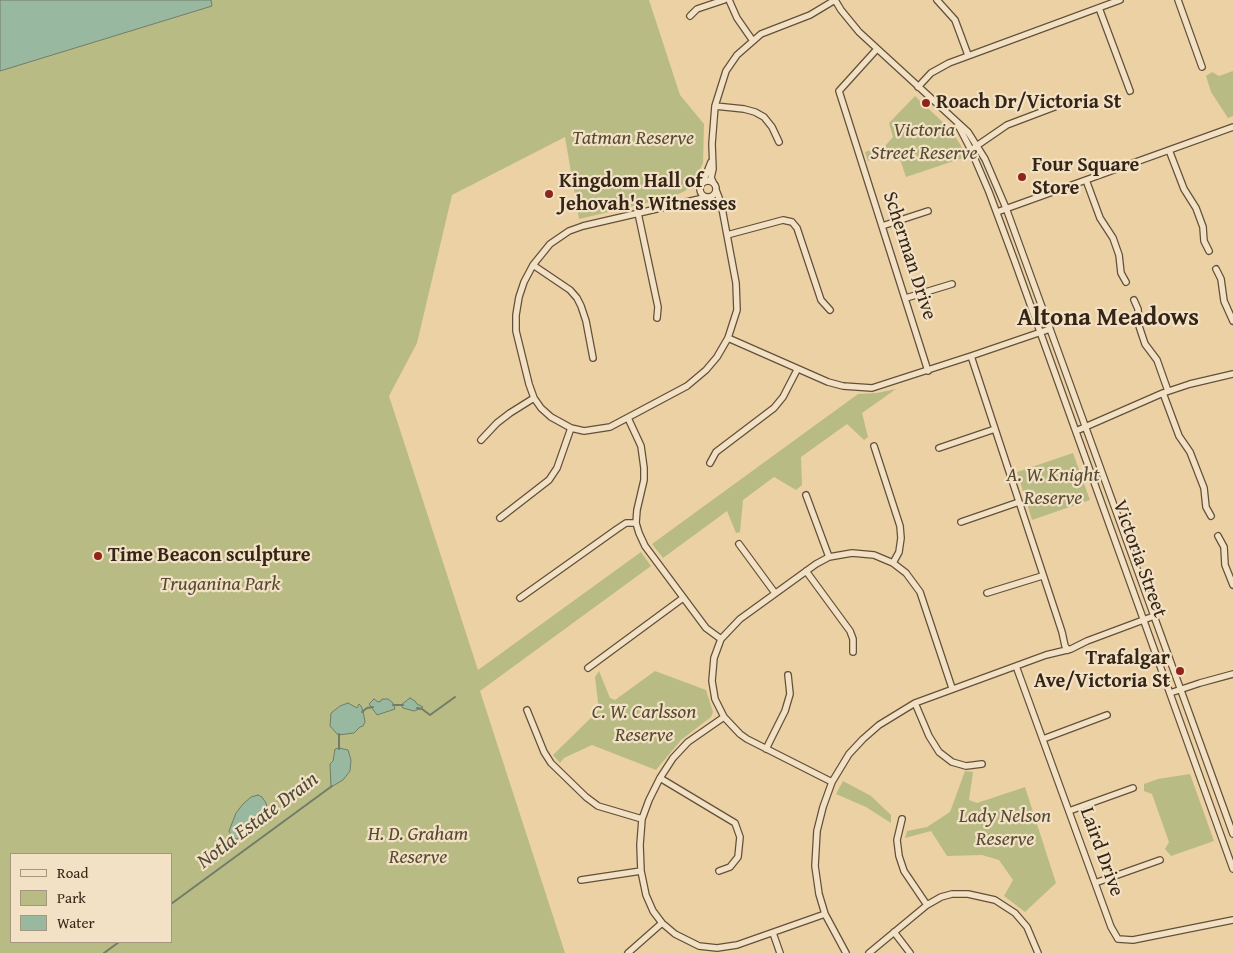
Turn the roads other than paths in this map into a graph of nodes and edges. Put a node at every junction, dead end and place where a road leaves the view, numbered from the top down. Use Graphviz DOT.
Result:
graph roads {
  1 [pos="724,0"];
  2 [pos="729,0"];
  3 [pos="835,0"];
  4 [pos="937,0"];
  5 [pos="1120,0"];
  6 [pos="1178,0"];
  7 [pos="1099,8"];
  8 [pos="690,16"];
  9 [pos="753,41"];
  10 [pos="877,49"];
  11 [pos="968,55"];
  12 [pos="1202,67"];
  13 [pos="918,87"];
  14 [pos="1130,91"];
  15 [pos="1065,103"];
  16 [pos="715,106"];
  17 [pos="956,121"];
  18 [pos="1233,127"];
  19 [pos="779,142"];
  20 [pos="978,145"];
  21 [pos="971,150"];
  22 [pos="1169,150"];
  23 [pos="712,160"];
  24 [pos="1086,180"];
  25 [pos="703,182"];
  26 [pos="713,182"];
  27 [pos="716,190"];
  28 [pos="700,192"];
  29 [pos="709,197"];
  30 [pos="684,202"];
  31 [pos="1006,208"];
  32 [pos="722,210"];
  33 [pos="928,211"];
  34 [pos="997,212"];
  35 [pos="638,213"];
  36 [pos="882,226"];
  37 [pos="727,235"];
  38 [pos="1209,251"];
  39 [pos="534,265"];
  40 [pos="1216,269"];
  41 [pos="1126,282"];
  42 [pos="952,284"];
  43 [pos="906,298"];
  44 [pos="1134,300"];
  45 [pos="830,310"];
  46 [pos="657,318"];
  47 [pos="1233,322"];
  48 [pos="1050,329"];
  49 [pos="1040,332"];
  50 [pos="728,338"];
  51 [pos="971,356"];
  52 [pos="593,358"];
  53 [pos="1233,369"];
  54 [pos="797,370"];
  55 [pos="928,371"];
  56 [pos="1233,374"];
  57 [pos="1226,375"];
  58 [pos="1166,392"];
  59 [pos="534,398"];
  60 [pos="628,418"];
  61 [pos="571,428"];
  62 [pos="1085,428"];
  63 [pos="995,429"];
  64 [pos="1076,431"];
  65 [pos="481,440"];
  66 [pos="874,446"];
  67 [pos="939,448"];
  68 [pos="710,462"];
  69 [pos="806,496"];
  70 [pos="1019,502"];
  71 [pos="1211,516"];
  72 [pos="500,518"];
  73 [pos="636,522"];
  74 [pos="961,522"];
  75 [pos="1218,536"];
  76 [pos="740,544"];
  77 [pos="829,557"];
  78 [pos="893,563"];
  79 [pos="806,571"];
  80 [pos="1042,576"];
  81 [pos="1233,585"];
  82 [pos="775,593"];
  83 [pos="987,593"];
  84 [pos="520,598"];
  85 [pos="683,598"];
  86 [pos="1154,616"];
  87 [pos="1144,620"];
  88 [pos="721,639"];
  89 [pos="1067,647"];
  90 [pos="853,652"];
  91 [pos="1016,666"];
  92 [pos="588,668"];
  93 [pos="1233,674"];
  94 [pos="788,675"];
  95 [pos="952,688"];
  96 [pos="1180,689"];
  97 [pos="1170,693"];
  98 [pos="915,702"];
  99 [pos="527,710"];
  100 [pos="1107,715"];
  101 [pos="724,717"];
  102 [pos="1043,739"];
  103 [pos="766,748"];
  104 [pos="982,764"];
  105 [pos="660,778"];
  106 [pos="832,782"];
  107 [pos="1133,788"];
  108 [pos="1069,811"];
  109 [pos="642,819"];
  110 [pos="902,819"];
  111 [pos="1233,834"];
  112 [pos="1160,860"];
  113 [pos="1233,869"];
  114 [pos="641,871"];
  115 [pos="719,872"];
  116 [pos="581,880"];
  117 [pos="1095,883"];
  118 [pos="927,905"];
  119 [pos="824,914"];
  120 [pos="1233,920"];
  121 [pos="662,923"];
  122 [pos="894,932"];
  123 [pos="773,933"];
  124 [pos="717,950"];
  125 [pos="628,953"];
  126 [pos="780,953"];
  127 [pos="846,953"];
  128 [pos="869,953"];
  129 [pos="910,953"];
  130 [pos="1038,953"];
  1 -- 8 [label="street"];
  2 -- 9 [label="street"];
  3 -- 9 [label="street"];
  3 -- 10 [label="street, Victoria Street"];
  4 -- 11 [label="street"];
  5 -- 7 [label="street"];
  6 -- 12 [label="street"];
  7 -- 11 [label="street"];
  7 -- 14 [label="street"];
  9 -- 16 [label="street"];
  10 -- 13 [label="street, Victoria Street"];
  10 -- 36 [label="street, Scherman Drive"];
  11 -- 13 [label="street"];
  13 -- 17 [label="street, Victoria Street"];
  15 -- 20 [label="street"];
  16 -- 19 [label="street"];
  16 -- 23 [label="street"];
  17 -- 20 [label="street, Victoria Street"];
  17 -- 21 [label="street, Victoria Street"];
  18 -- 22 [label="street"];
  20 -- 21 [label="street"];
  20 -- 31 [label="street, Victoria Street"];
  21 -- 34 [label="street, Victoria Street"];
  22 -- 24 [label="street"];
  22 -- 38 [label="street"];
  23 -- 25 [label="street"];
  23 -- 26 [label="street"];
  24 -- 31 [label="street"];
  24 -- 41 [label="street"];
  25 -- 26 [label="street"];
  25 -- 28 [label="street"];
  26 -- 27 [label="street"];
  27 -- 29 [label="street"];
  27 -- 32 [label="street"];
  28 -- 29 [label="street"];
  28 -- 30 [label="street"];
  29 -- 30 [label="street"];
  29 -- 32 [label="street"];
  30 -- 35 [label="street"];
  31 -- 34 [label="street"];
  31 -- 48 [label="street, Victoria Street"];
  32 -- 37 [label="street"];
  33 -- 36 [label="street"];
  34 -- 49 [label="street, Victoria Street"];
  35 -- 39 [label="street"];
  35 -- 46 [label="street"];
  36 -- 43 [label="street, Scherman Drive"];
  37 -- 45 [label="street"];
  37 -- 50 [label="street"];
  39 -- 52 [label="street"];
  39 -- 59 [label="street"];
  40 -- 47 [label="street"];
  42 -- 43 [label="street"];
  43 -- 55 [label="street, Scherman Drive"];
  44 -- 58 [label="street"];
  48 -- 49 [label="street"];
  48 -- 62 [label="street, Victoria Street"];
  49 -- 51 [label="street"];
  49 -- 64 [label="street, Victoria Street"];
  50 -- 54 [label="street"];
  50 -- 60 [label="street"];
  51 -- 55 [label="street"];
  51 -- 63 [label="street"];
  53 -- 57 [label="street"];
  54 -- 55 [label="street"];
  54 -- 68 [label="street"];
  56 -- 57 [label="street"];
  57 -- 58 [label="street"];
  58 -- 62 [label="street"];
  58 -- 71 [label="street"];
  59 -- 61 [label="street"];
  59 -- 65 [label="street"];
  60 -- 61 [label="street"];
  60 -- 73 [label="street"];
  61 -- 72 [label="street"];
  62 -- 64 [label="street"];
  62 -- 86 [label="street, Victoria Street"];
  63 -- 67 [label="street"];
  63 -- 70 [label="street"];
  64 -- 87 [label="street, Victoria Street"];
  66 -- 78 [label="street"];
  69 -- 77 [label="street"];
  70 -- 74 [label="street"];
  70 -- 80 [label="street"];
  73 -- 84 [label="street"];
  73 -- 85 [label="street"];
  75 -- 81 [label="street"];
  76 -- 82 [label="street"];
  77 -- 78 [label="street"];
  77 -- 79 [label="street"];
  78 -- 95 [label="street"];
  79 -- 82 [label="street"];
  79 -- 90 [label="street"];
  80 -- 83 [label="street"];
  80 -- 89 [label="street"];
  82 -- 88 [label="street"];
  85 -- 88 [label="street"];
  85 -- 92 [label="street"];
  86 -- 87 [label="street"];
  86 -- 96 [label="street, Victoria Street"];
  87 -- 89 [label="street"];
  87 -- 97 [label="street, Victoria Street"];
  88 -- 101 [label="street"];
  89 -- 91 [label="street"];
  91 -- 95 [label="street"];
  91 -- 102 [label="street, Laird Drive"];
  93 -- 96 [label="street"];
  94 -- 103 [label="street"];
  95 -- 98 [label="street"];
  96 -- 97 [label="street"];
  96 -- 111 [label="street, Victoria Street"];
  97 -- 113 [label="street, Victoria Street"];
  98 -- 104 [label="street"];
  98 -- 106 [label="street"];
  99 -- 109 [label="street"];
  100 -- 102 [label="street"];
  101 -- 103 [label="street"];
  101 -- 105 [label="street"];
  102 -- 108 [label="street, Laird Drive"];
  103 -- 106 [label="street"];
  105 -- 109 [label="street"];
  105 -- 115 [label="street"];
  106 -- 119 [label="street"];
  107 -- 108 [label="street"];
  108 -- 117 [label="street, Laird Drive"];
  109 -- 114 [label="street"];
  110 -- 118 [label="street"];
  112 -- 117 [label="street"];
  114 -- 116 [label="street"];
  114 -- 121 [label="street"];
  117 -- 120 [label="street, Laird Drive"];
  118 -- 122 [label="street"];
  118 -- 130 [label="street"];
  119 -- 123 [label="street"];
  119 -- 127 [label="street"];
  121 -- 124 [label="street"];
  121 -- 125 [label="street"];
  122 -- 128 [label="street"];
  122 -- 129 [label="street"];
  123 -- 124 [label="street"];
  123 -- 126 [label="street"];
}
